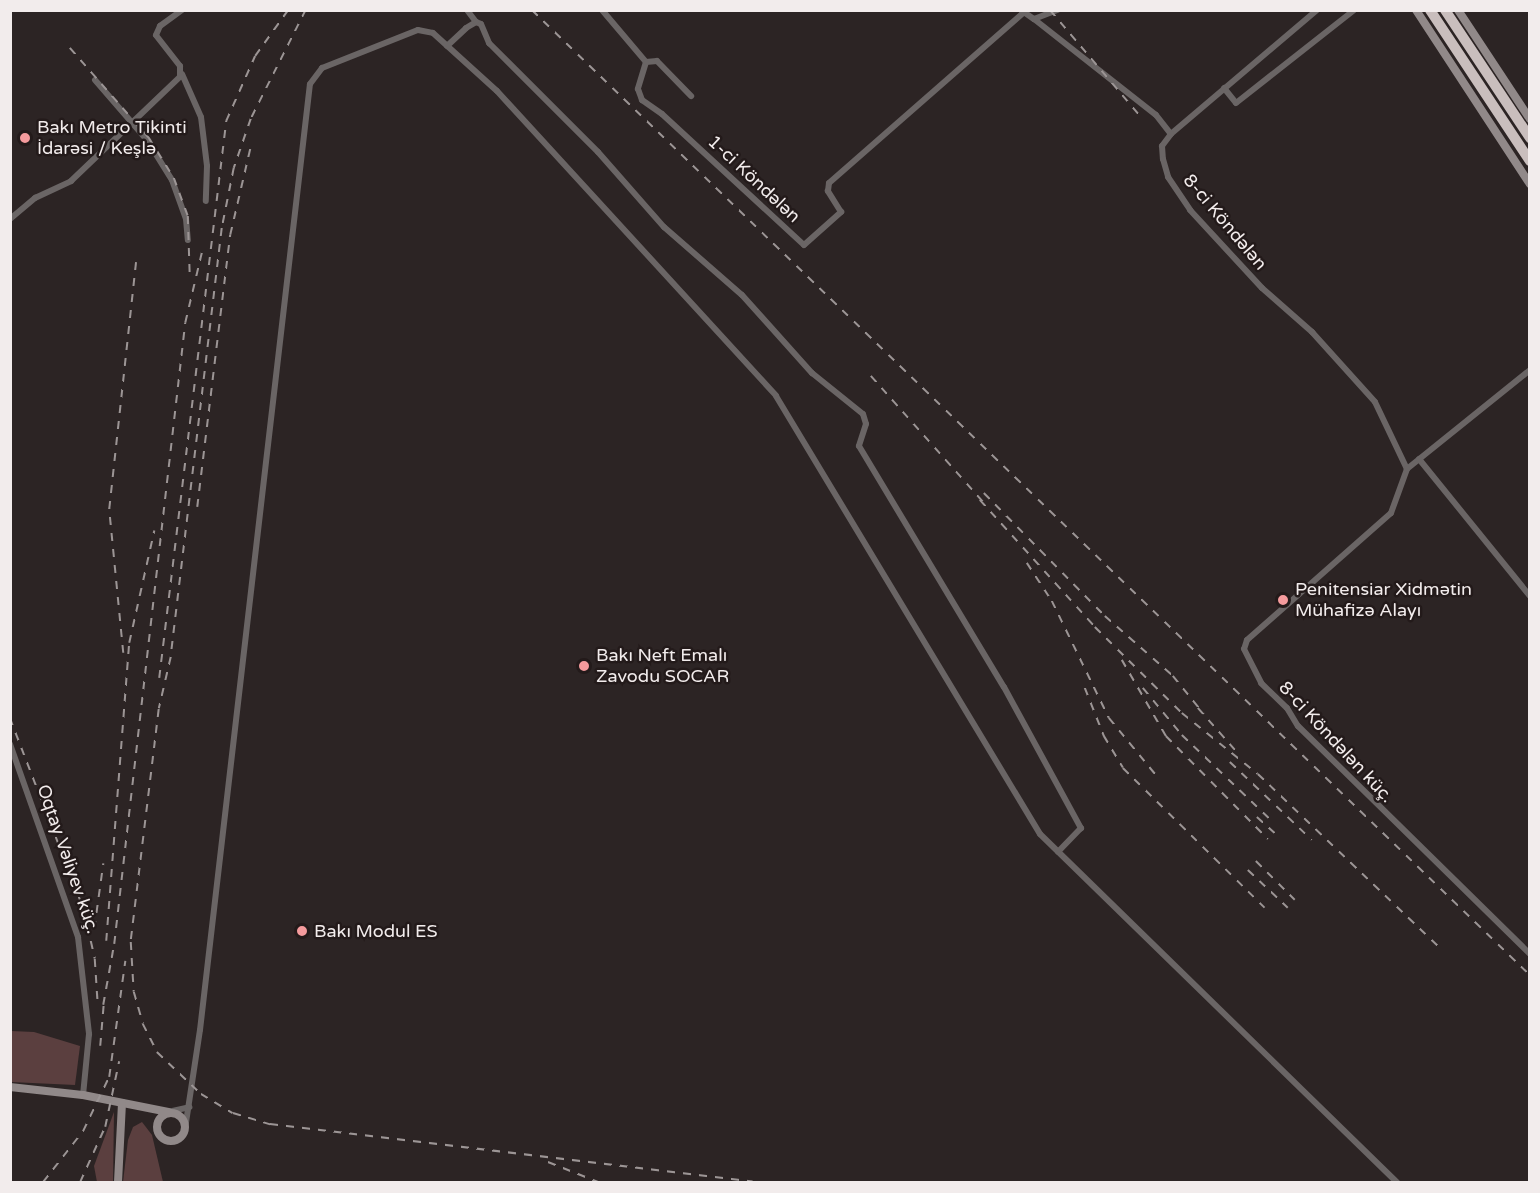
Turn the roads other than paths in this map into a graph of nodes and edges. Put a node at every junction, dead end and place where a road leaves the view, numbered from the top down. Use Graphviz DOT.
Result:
graph roads {
  1 [pos="182,10"];
  2 [pos="467,10"];
  3 [pos="602,10"];
  4 [pos="1057,10"];
  5 [pos="1317,10"];
  6 [pos="1354,10"];
  7 [pos="1416,10"];
  8 [pos="1430,10"];
  9 [pos="1445,10"];
  10 [pos="1458,10"];
  11 [pos="1022,12"];
  12 [pos="1034,19"];
  13 [pos="476,22"];
  14 [pos="447,46"];
  15 [pos="646,62"];
  16 [pos="182,74"];
  17 [pos="95,80"];
  18 [pos="1224,88"];
  19 [pos="691,96"];
  20 [pos="1530,120"];
  21 [pos="132,122"];
  22 [pos="1171,134"];
  23 [pos="1530,138"];
  24 [pos="1517,142"];
  25 [pos="1530,161"];
  26 [pos="1530,167"];
  27 [pos="1530,184"];
  28 [pos="206,201"];
  29 [pos="10,219"];
  30 [pos="188,240"];
  31 [pos="1530,370"];
  32 [pos="1419,459"];
  33 [pos="1407,469"];
  34 [pos="1530,597"];
  35 [pos="10,744"];
  36 [pos="1058,852"];
  37 [pos="1530,954"];
  38 [pos="10,1087"];
  39 [pos="83,1095"];
  40 [pos="122,1103"];
  41 [pos="189,1107"];
  42 [pos="168,1112"];
  43 [pos="185,1129"];
  44 [pos="118,1182"];
  45 [pos="1397,1182"];
  1 -- 16 [label="street"];
  2 -- 13 [label="street"];
  3 -- 15 [label="street"];
  4 -- 12 [label="street"];
  5 -- 18 [label="street"];
  6 -- 18 [label="street"];
  7 -- 27 [label="main road"];
  8 -- 24 [label="highway"];
  9 -- 23 [label="highway"];
  10 -- 20 [label="main road"];
  11 -- 12 [label="street"];
  11 -- 15 [label="street, 1-ci Köndələn"];
  12 -- 22 [label="street"];
  13 -- 14 [label="street"];
  13 -- 36 [label="street"];
  14 -- 36 [label="street"];
  14 -- 41 [label="street"];
  15 -- 19 [label="street"];
  16 -- 21 [label="street"];
  16 -- 28 [label="street"];
  17 -- 21 [label="street"];
  18 -- 22 [label="street"];
  21 -- 29 [label="street"];
  21 -- 30 [label="street"];
  22 -- 33 [label="street, 8-ci Köndələn"];
  24 -- 25 [label="highway"];
  24 -- 26 [label="highway"];
  31 -- 32 [label="street"];
  32 -- 33 [label="street"];
  32 -- 34 [label="street"];
  33 -- 37 [label="street, 8-ci Köndələn küç."];
  35 -- 39 [label="street, Oqtay Vəliyev küç."];
  36 -- 45 [label="street"];
  38 -- 39 [label="main road"];
  39 -- 40 [label="main road"];
  40 -- 42 [label="main road"];
  40 -- 44 [label="main road"];
  41 -- 42 [label="street"];
  41 -- 43 [label="street"];
  42 -- 43 [label="main road"];
  42 -- 43 [label="main road"];
}
